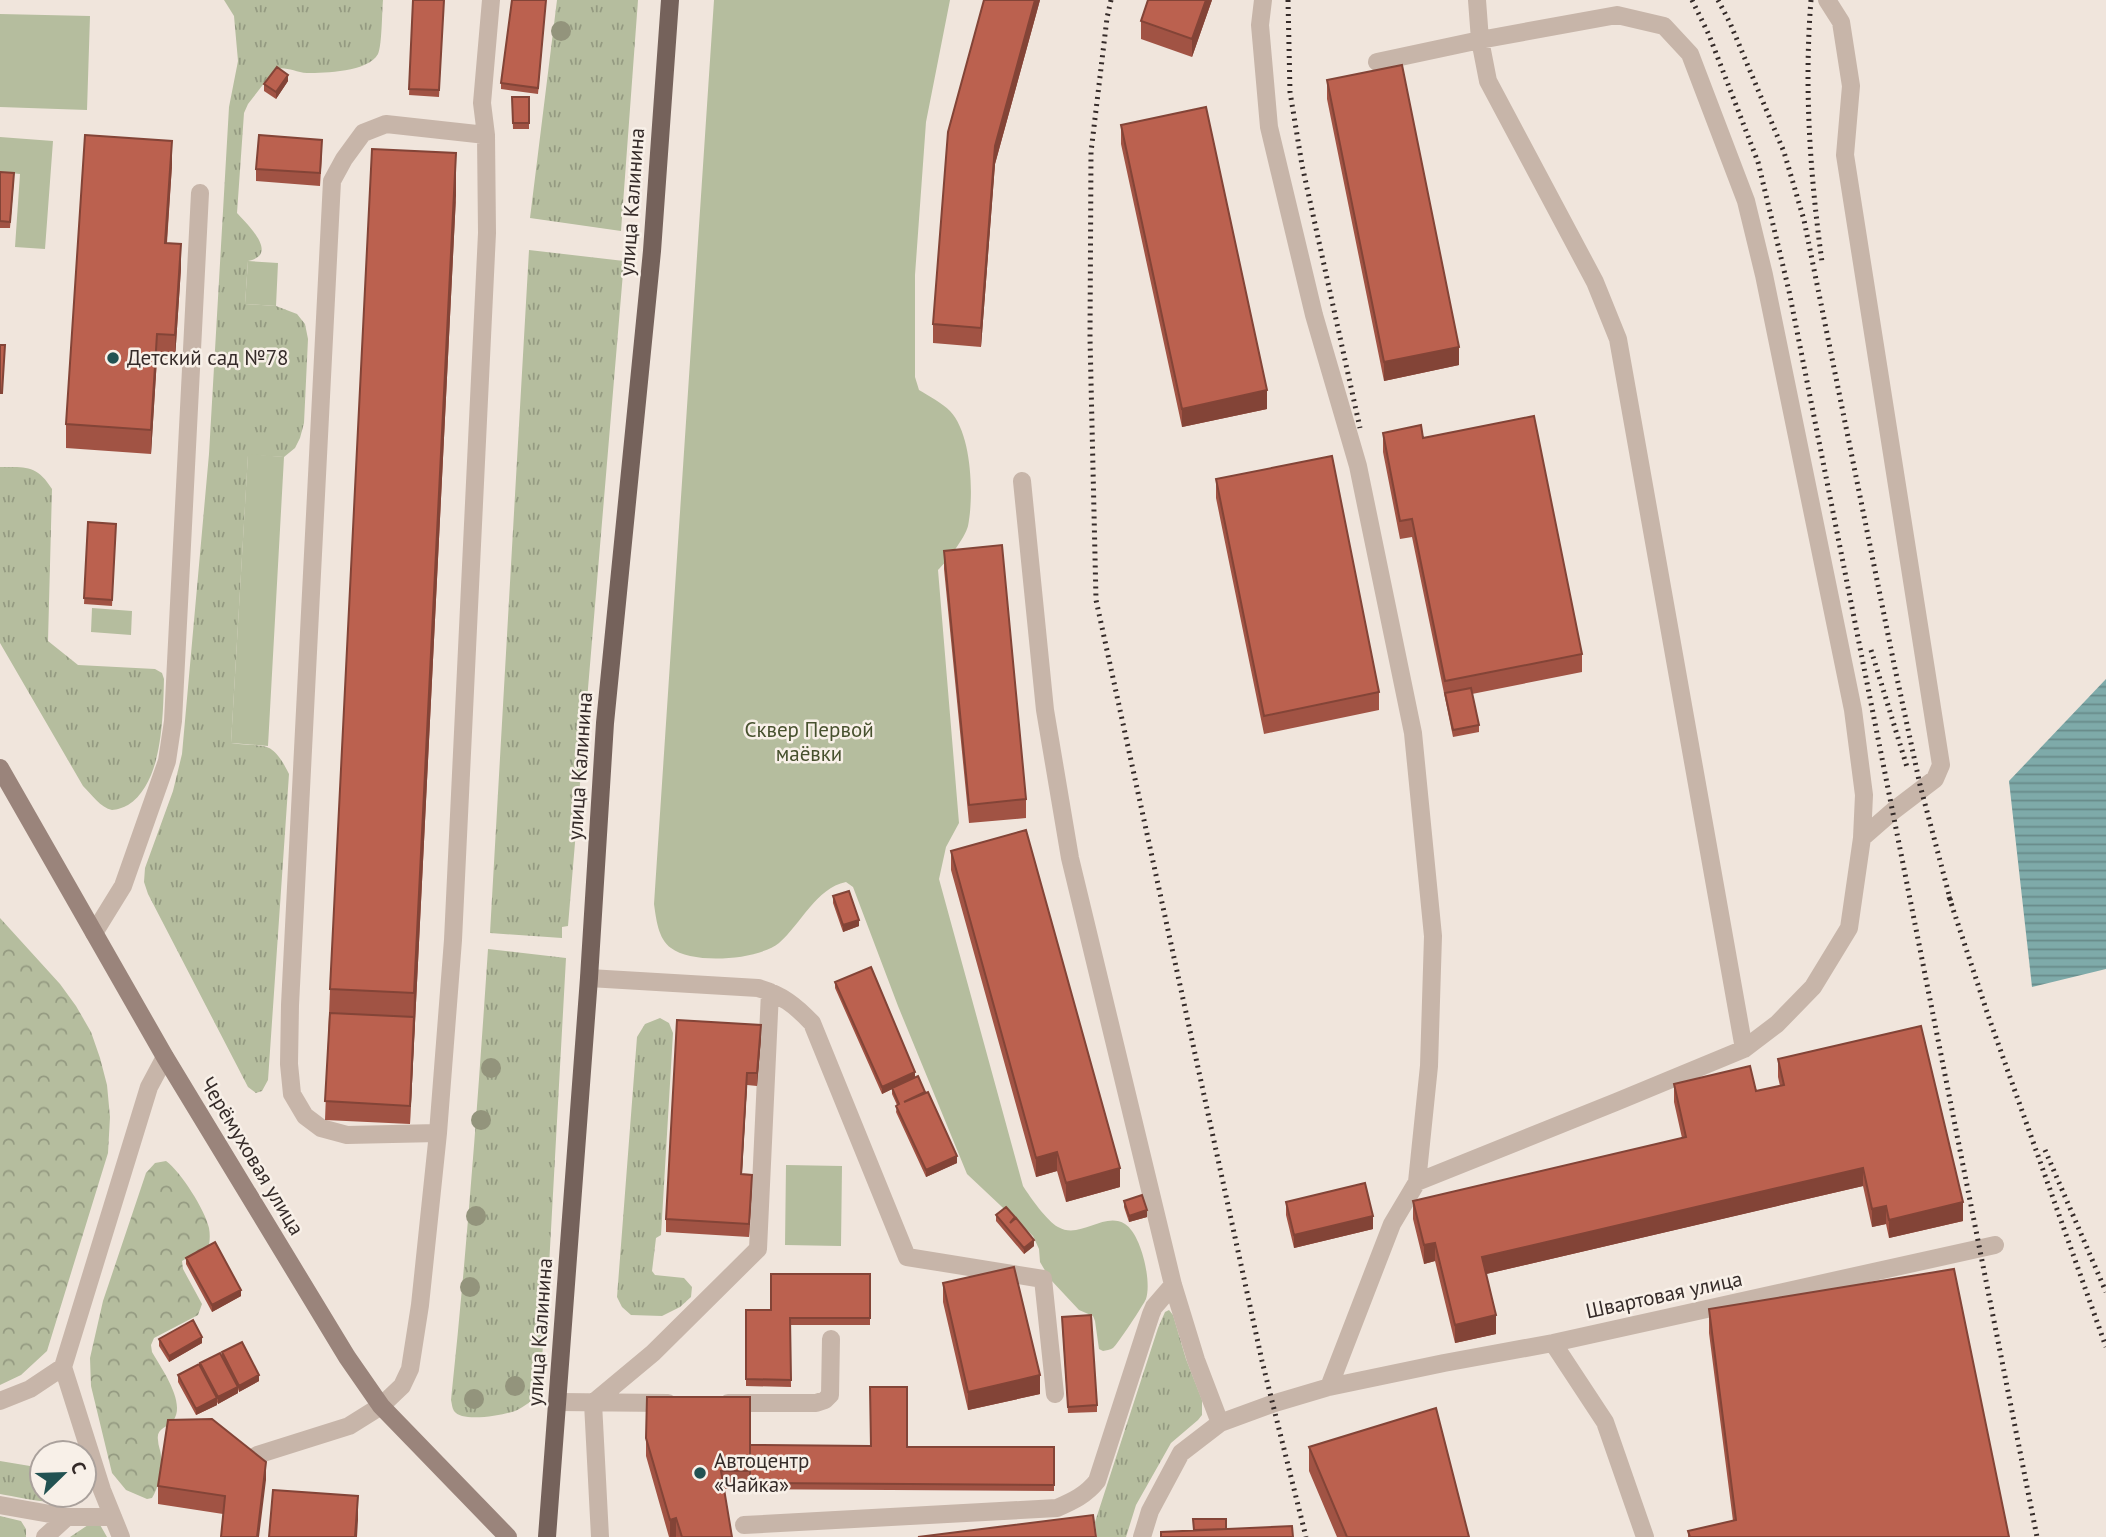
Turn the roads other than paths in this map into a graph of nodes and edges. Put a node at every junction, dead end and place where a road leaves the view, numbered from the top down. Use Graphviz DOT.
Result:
graph roads {
  1 [pos="491,0"];
  2 [pos="670,0"];
  3 [pos="1263,0"];
  4 [pos="1477,0"];
  5 [pos="1827,0"];
  6 [pos="1480,40"];
  7 [pos="1377,62"];
  8 [pos="486,135"];
  9 [pos="200,193"];
  10 [pos="1022,481"];
  11 [pos="0,768"];
  12 [pos="1862,838"];
  13 [pos="94,933"];
  14 [pos="589,978"];
  15 [pos="770,992"];
  16 [pos="1744,1049"];
  17 [pos="165,1057"];
  18 [pos="438,1133"];
  19 [pos="1417,1182"];
  20 [pos="1996,1245"];
  21 [pos="1173,1284"];
  22 [pos="831,1339"];
  23 [pos="1553,1343"];
  24 [pos="63,1367"];
  25 [pos="1329,1387"];
  26 [pos="1055,1394"];
  27 [pos="0,1401"];
  28 [pos="558,1402"];
  29 [pos="593,1404"];
  30 [pos="381,1406"];
  31 [pos="1220,1423"];
  32 [pos="257,1455"];
  33 [pos="0,1505"];
  34 [pos="68,1517"];
  35 [pos="113,1517"];
  36 [pos="744,1525"];
  37 [pos="46,1537"];
  38 [pos="121,1537"];
  39 [pos="508,1537"];
  40 [pos="547,1537"];
  41 [pos="600,1537"];
  42 [pos="1142,1537"];
  43 [pos="1644,1537"];
  1 -- 8 [label="lane"];
  2 -- 14 [label="main road, улица Калинина"];
  3 -- 19 [label="lane"];
  4 -- 6 [label="lane"];
  5 -- 12 [label="lane"];
  6 -- 7 [label="lane"];
  6 -- 12 [label="lane"];
  6 -- 16 [label="lane"];
  8 -- 18 [label="lane"];
  8 -- 18 [label="lane"];
  9 -- 13 [label="lane"];
  10 -- 21 [label="lane"];
  11 -- 13 [label="main road, Черёмуховая улица"];
  12 -- 16 [label="lane"];
  13 -- 17 [label="main road, Черёмуховая улица"];
  14 -- 15 [label="lane"];
  14 -- 28 [label="main road, улица Калинина"];
  15 -- 26 [label="lane"];
  15 -- 29 [label="lane"];
  16 -- 19 [label="lane"];
  17 -- 24 [label="lane"];
  17 -- 30 [label="main road, Черёмуховая улица"];
  18 -- 30 [label="lane"];
  19 -- 25 [label="lane"];
  20 -- 23 [label="lane, Швартовая улица"];
  21 -- 31 [label="lane"];
  21 -- 36 [label="lane"];
  22 -- 29 [label="lane"];
  23 -- 25 [label="lane, Швартовая улица"];
  23 -- 43 [label="lane"];
  24 -- 27 [label="lane"];
  24 -- 35 [label="lane"];
  25 -- 31 [label="lane, Швартовая улица"];
  28 -- 29 [label="lane"];
  28 -- 40 [label="main road, улица Калинина"];
  29 -- 41 [label="lane"];
  30 -- 32 [label="lane"];
  30 -- 39 [label="main road, Черёмуховая улица"];
  31 -- 42 [label="lane, Швартовая улица"];
  33 -- 34 [label="lane"];
  34 -- 35 [label="lane"];
  34 -- 37 [label="lane"];
  35 -- 38 [label="lane"];
}
